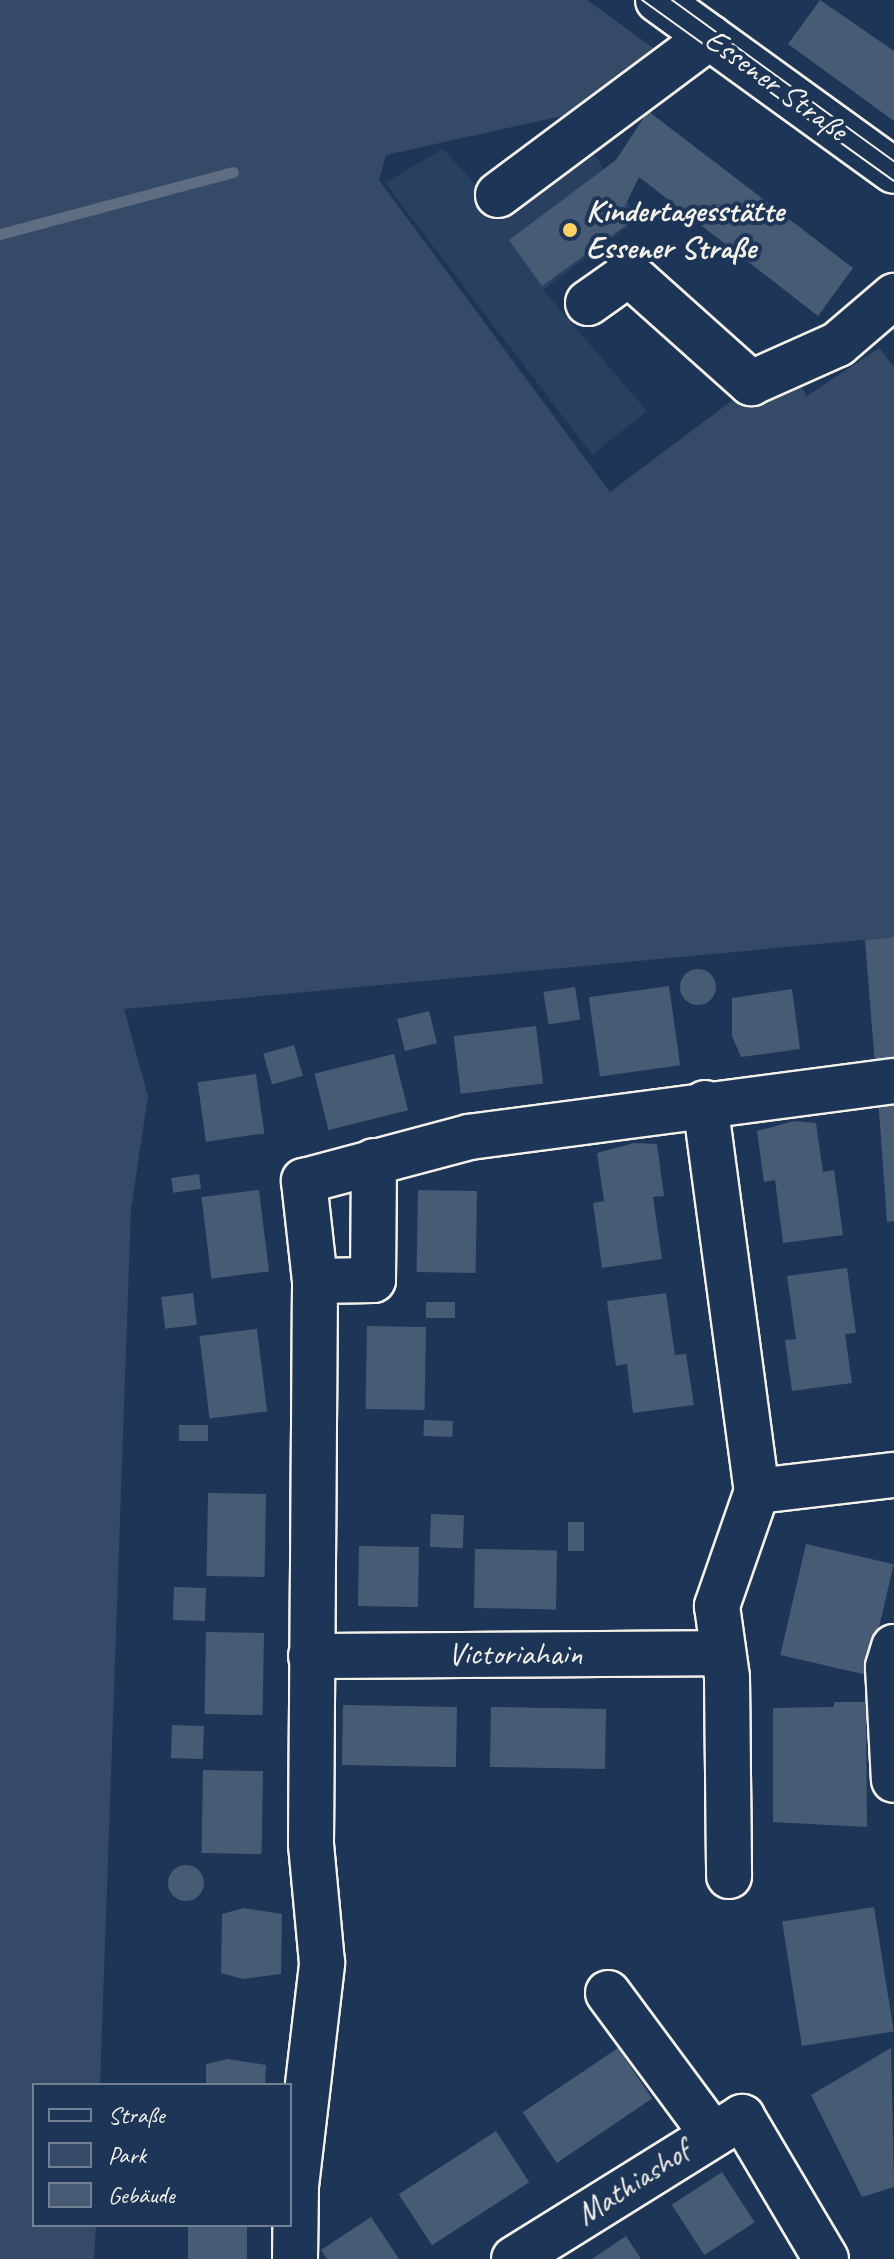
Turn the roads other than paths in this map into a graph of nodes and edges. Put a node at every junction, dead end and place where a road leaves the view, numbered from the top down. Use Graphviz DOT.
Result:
graph roads {
  1 [pos="658,0"];
  2 [pos="710,37"];
  3 [pos="894,171"];
  4 [pos="498,195"];
  5 [pos="894,296"];
  6 [pos="588,303"];
  7 [pos="894,1081"];
  8 [pos="705,1103"];
  9 [pos="374,1161"];
  10 [pos="315,1281"];
  11 [pos="894,1475"];
  12 [pos="757,1491"];
  13 [pos="894,1647"];
  14 [pos="719,1653"];
  15 [pos="311,1656"];
  16 [pos="894,1780"];
  17 [pos="729,1876"];
  18 [pos="608,1993"];
  19 [pos="711,2132"];
  20 [pos="295,2259"];
  21 [pos="514,2259"];
  22 [pos="826,2259"];
  1 -- 2 [label="street, Essener Straße"];
  2 -- 3 [label="street, Essener Straße"];
  2 -- 4 [label="street"];
  5 -- 6 [label="street"];
  7 -- 8 [label="street"];
  8 -- 9 [label="street"];
  8 -- 12 [label="street"];
  9 -- 10 [label="street"];
  9 -- 10 [label="street"];
  10 -- 15 [label="street"];
  11 -- 12 [label="street"];
  12 -- 14 [label="street"];
  13 -- 16 [label="street"];
  14 -- 15 [label="street, Victoriahain"];
  14 -- 17 [label="street"];
  15 -- 20 [label="street"];
  18 -- 19 [label="street, Mathiashof"];
  19 -- 21 [label="street, Mathiashof"];
  19 -- 22 [label="street, Mathiashof"];
}
